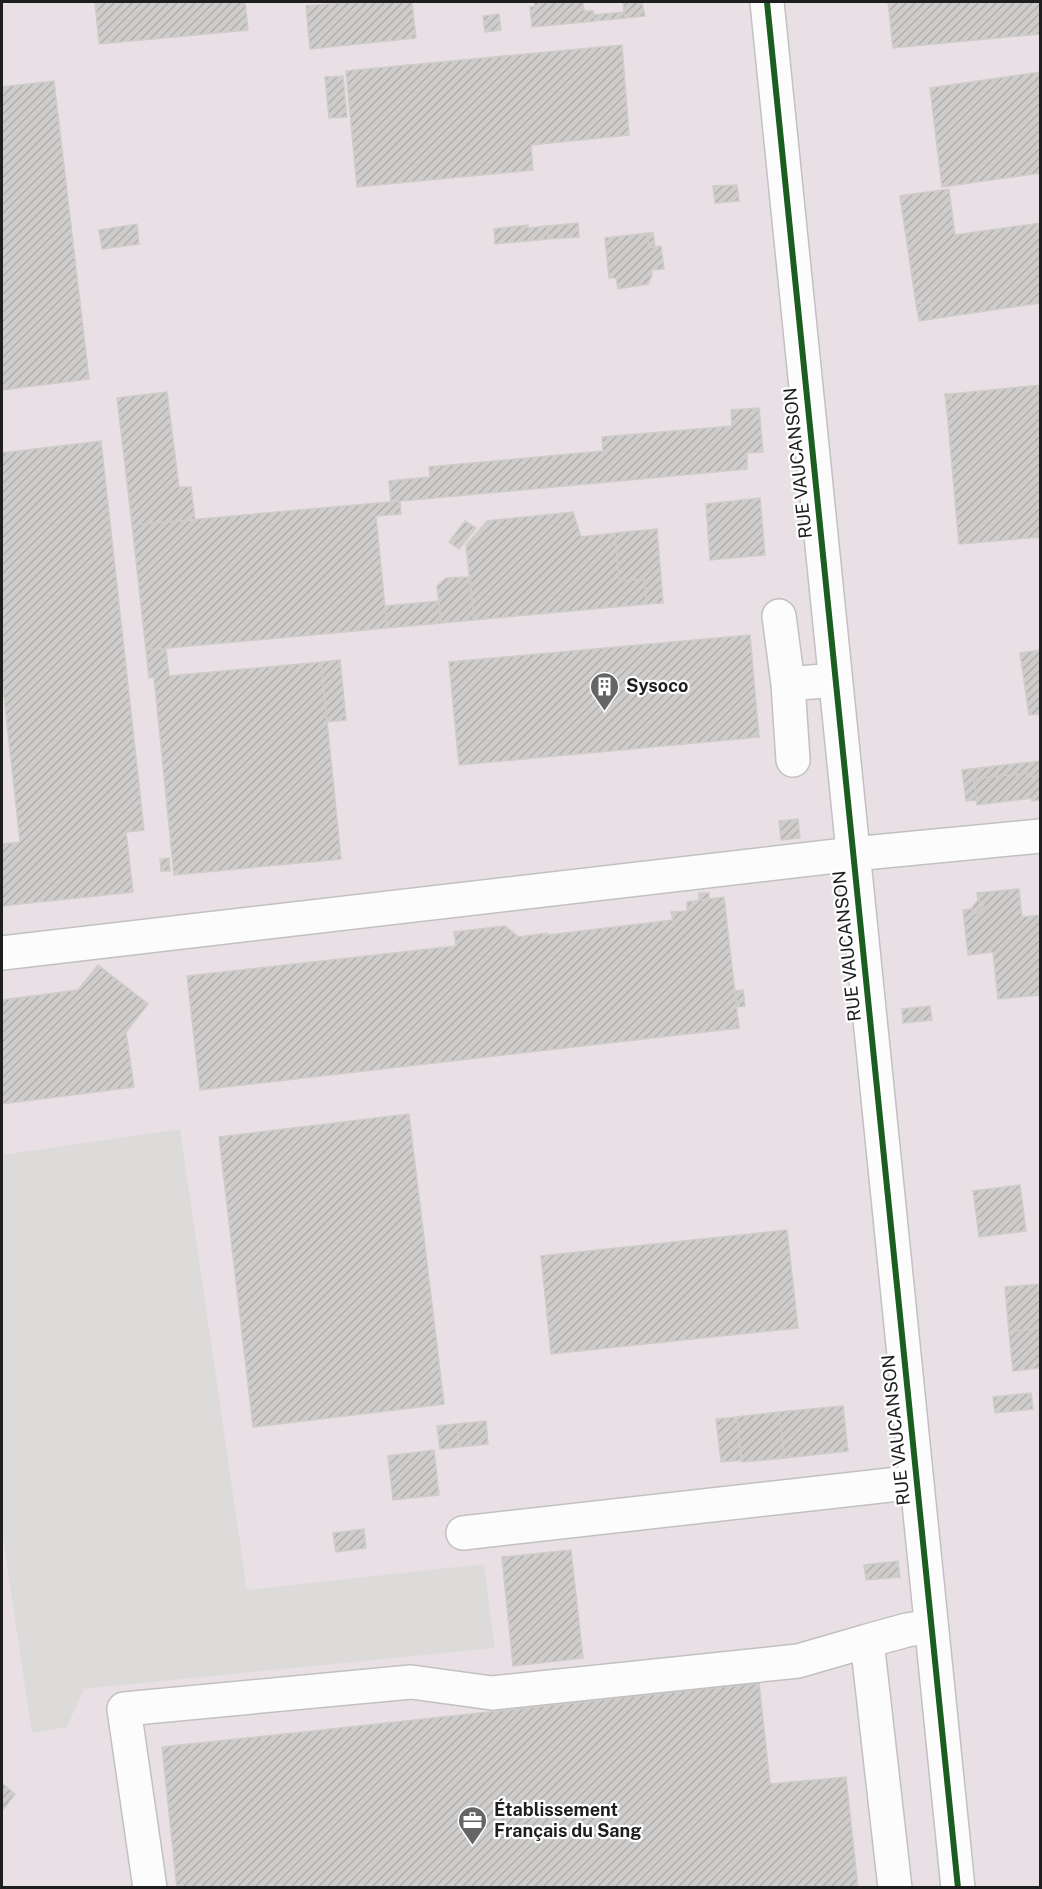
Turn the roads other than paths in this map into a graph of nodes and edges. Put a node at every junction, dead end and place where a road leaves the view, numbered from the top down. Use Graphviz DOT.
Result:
graph roads {
  1 [pos="767,2"];
  2 [pos="780,616"];
  3 [pos="835,680"];
  4 [pos="788,684"];
  5 [pos="793,760"];
  6 [pos="1041,836"];
  7 [pos="853,854"];
  8 [pos="2,952"];
  9 [pos="916,1482"];
  10 [pos="463,1533"];
  11 [pos="931,1626"];
  12 [pos="867,1641"];
  13 [pos="150,1887"];
  14 [pos="895,1887"];
  15 [pos="958,1887"];
  1 -- 3 [label="street, RUE VAUCANSON"];
  2 -- 4 [label="street"];
  3 -- 4 [label="street"];
  3 -- 7 [label="street, RUE VAUCANSON"];
  4 -- 5 [label="street"];
  6 -- 7 [label="street"];
  7 -- 8 [label="street"];
  7 -- 9 [label="street, RUE VAUCANSON"];
  9 -- 10 [label="street"];
  9 -- 11 [label="street, RUE VAUCANSON"];
  11 -- 12 [label="street"];
  11 -- 15 [label="street, RUE VAUCANSON"];
  12 -- 13 [label="street"];
  12 -- 14 [label="street"];
}
